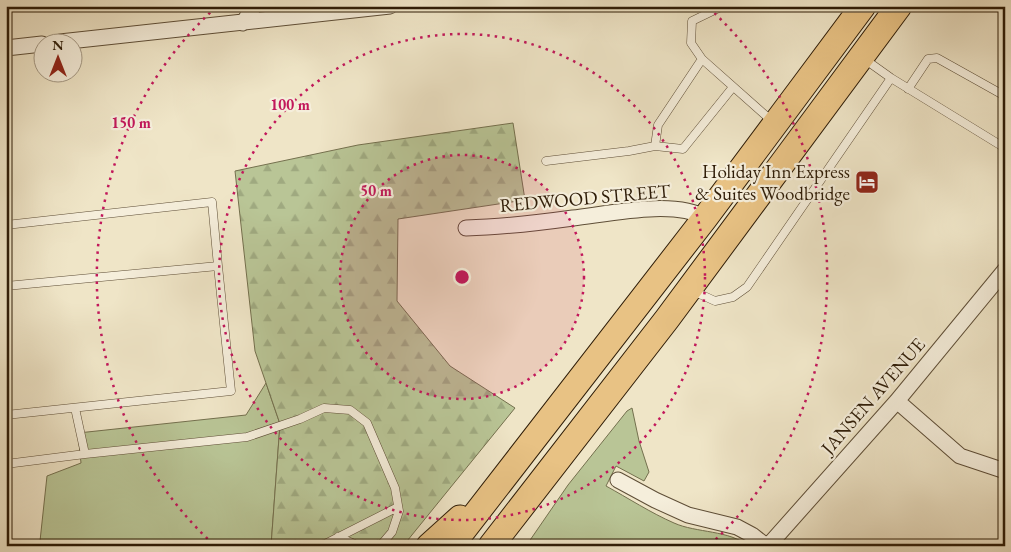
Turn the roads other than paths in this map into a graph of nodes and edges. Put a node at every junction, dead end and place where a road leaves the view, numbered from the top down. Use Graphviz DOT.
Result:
graph roads {
  1 [pos="254,6"];
  2 [pos="390,6"];
  3 [pos="722,6"];
  4 [pos="863,6"];
  5 [pos="899,6"];
  6 [pos="243,23"];
  7 [pos="82,40"];
  8 [pos="32,45"];
  9 [pos="6,48"];
  10 [pos="862,57"];
  11 [pos="702,59"];
  12 [pos="892,78"];
  13 [pos="733,87"];
  14 [pos="908,88"];
  15 [pos="1005,96"];
  16 [pos="775,123"];
  17 [pos="655,146"];
  18 [pos="1005,148"];
  19 [pos="546,161"];
  20 [pos="705,218"];
  21 [pos="6,225"];
  22 [pos="466,228"];
  23 [pos="218,266"];
  24 [pos="1005,270"];
  25 [pos="6,273"];
  26 [pos="7,286"];
  27 [pos="689,290"];
  28 [pos="897,401"];
  29 [pos="75,408"];
  30 [pos="6,415"];
  31 [pos="85,454"];
  32 [pos="6,464"];
  33 [pos="552,467"];
  34 [pos="1005,471"];
  35 [pos="502,479"];
  36 [pos="618,480"];
  37 [pos="398,507"];
  38 [pos="338,537"];
  39 [pos="321,546"];
  40 [pos="359,546"];
  41 [pos="380,546"];
  42 [pos="429,546"];
  43 [pos="452,546"];
  44 [pos="491,546"];
  45 [pos="510,546"];
  46 [pos="767,546"];
  1 -- 6 [label="street"];
  2 -- 6 [label="street"];
  3 -- 11 [label="lane"];
  4 -- 16 [label="highway"];
  5 -- 10 [label="highway"];
  6 -- 7 [label="street"];
  8 -- 9 [label="street"];
  10 -- 12 [label="lane"];
  10 -- 27 [label="highway"];
  11 -- 13 [label="lane"];
  11 -- 17 [label="lane"];
  12 -- 14 [label="lane"];
  12 -- 27 [label="lane"];
  13 -- 16 [label="lane"];
  13 -- 17 [label="lane"];
  14 -- 15 [label="lane"];
  14 -- 18 [label="lane"];
  16 -- 20 [label="highway"];
  17 -- 19 [label="lane"];
  20 -- 22 [label="street, REDWOOD STREET"];
  20 -- 35 [label="highway"];
  21 -- 23 [label="lane"];
  23 -- 26 [label="lane"];
  23 -- 29 [label="lane"];
  24 -- 28 [label="street, JANSEN AVENUE"];
  25 -- 26 [label="lane"];
  27 -- 33 [label="highway"];
  28 -- 34 [label="street"];
  28 -- 46 [label="street, JANSEN AVENUE"];
  29 -- 30 [label="lane"];
  29 -- 31 [label="lane"];
  31 -- 32 [label="lane"];
  31 -- 37 [label="lane"];
  33 -- 44 [label="highway"];
  33 -- 45 [label="highway"];
  35 -- 42 [label="highway"];
  35 -- 43 [label="highway"];
  36 -- 46 [label="street"];
  37 -- 38 [label="lane"];
  37 -- 41 [label="lane"];
  38 -- 39 [label="lane"];
  38 -- 40 [label="lane"];
}
